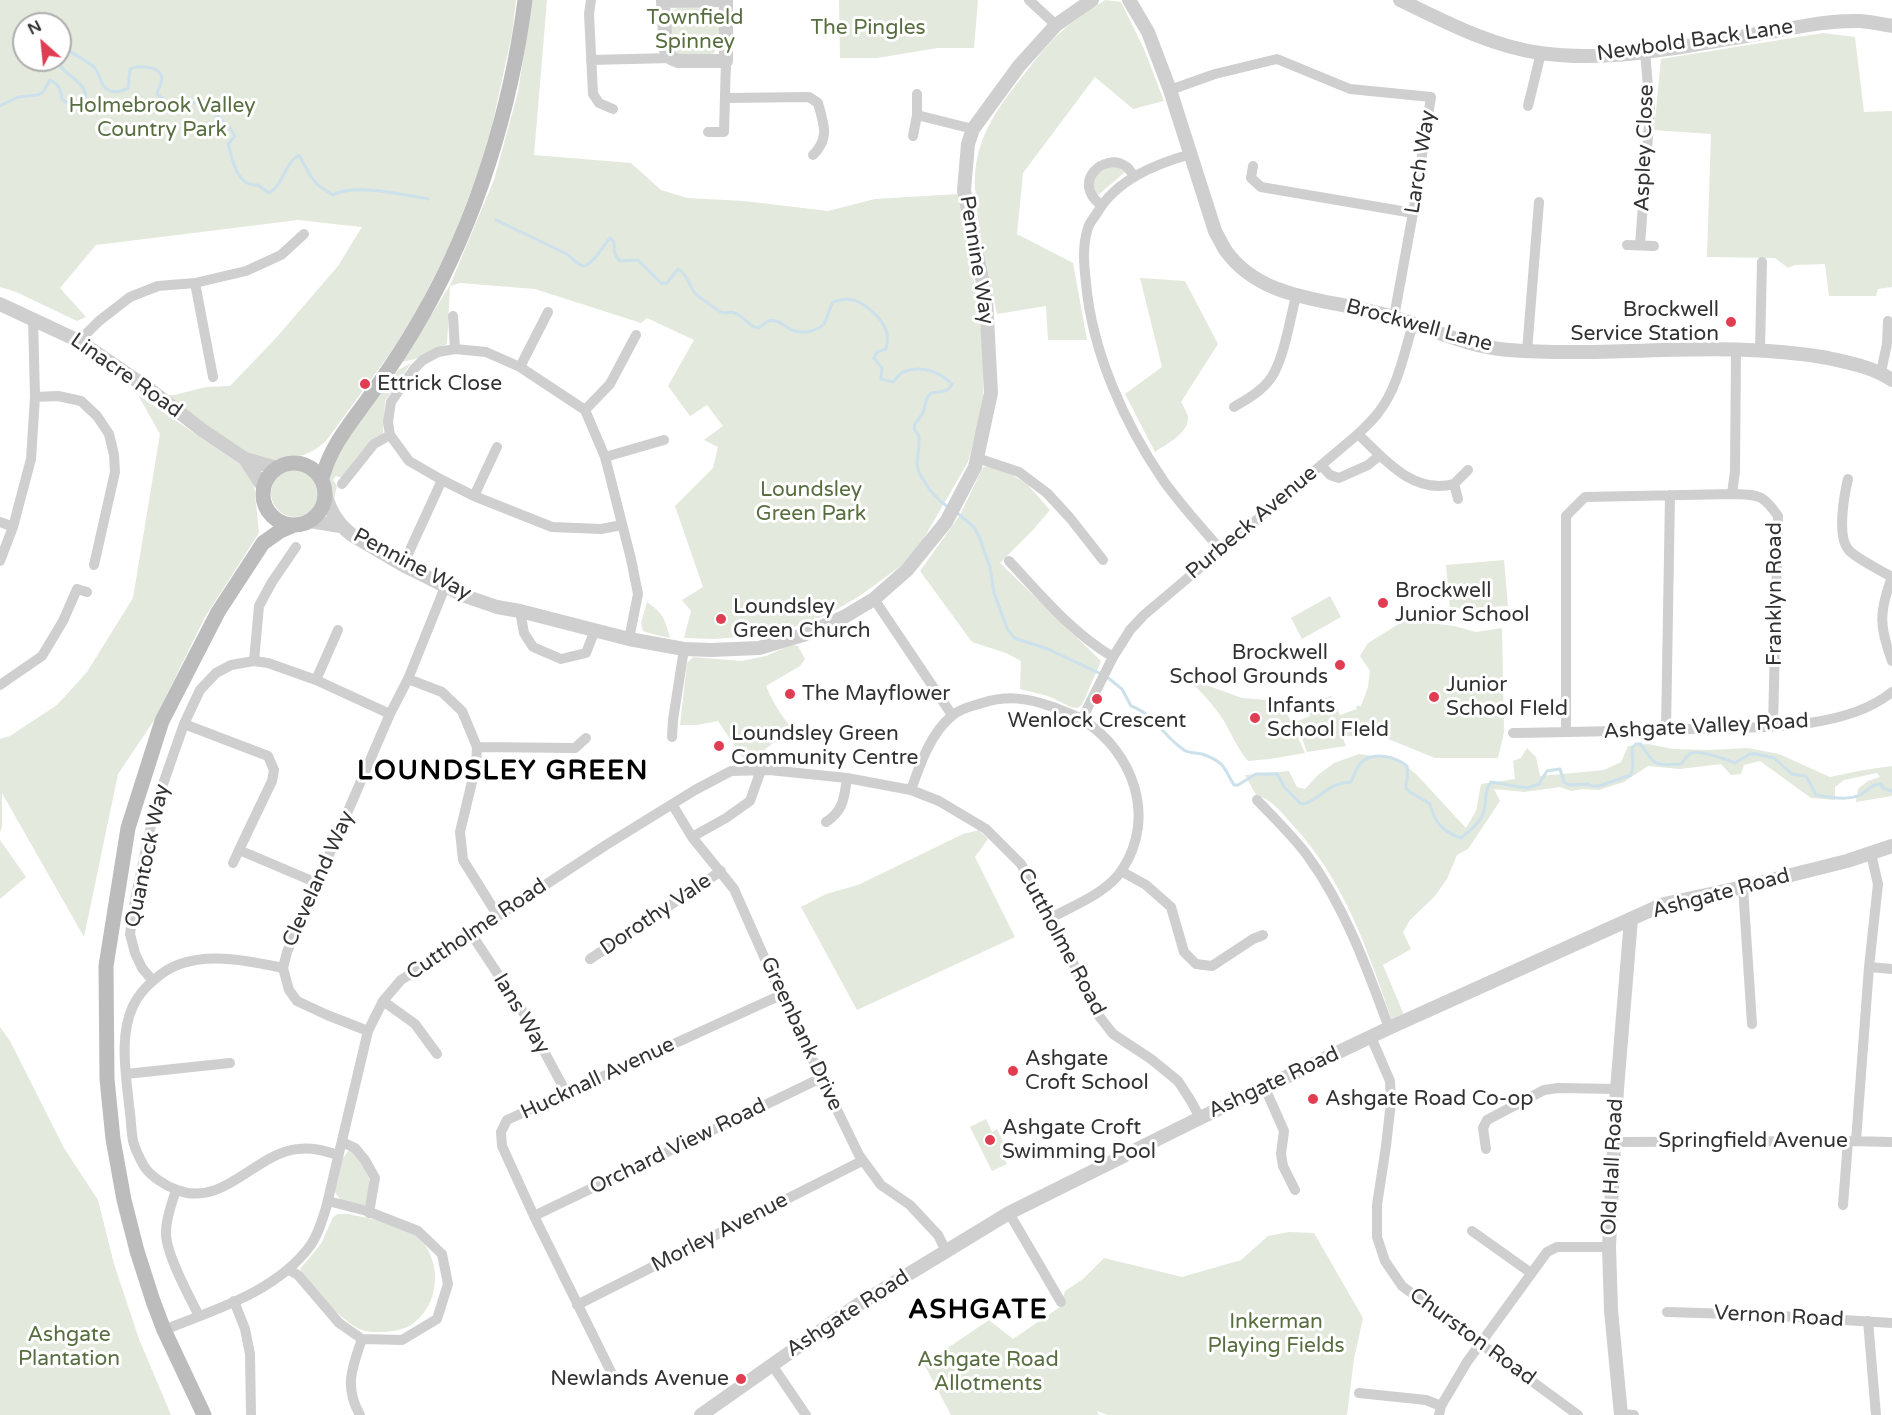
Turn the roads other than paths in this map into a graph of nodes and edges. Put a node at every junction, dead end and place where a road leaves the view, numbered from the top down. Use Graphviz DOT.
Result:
graph roads {
  1 [pos="525,0"];
  2 [pos="591,0"];
  3 [pos="726,0"];
  4 [pos="731,0"];
  5 [pos="1029,0"];
  6 [pos="1092,0"];
  7 [pos="1129,0"];
  8 [pos="1400,0"];
  9 [pos="664,1"];
  10 [pos="1056,25"];
  11 [pos="1892,26"];
  12 [pos="1644,52"];
  13 [pos="1541,53"];
  14 [pos="671,58"];
  15 [pos="591,60"];
  16 [pos="726,61"];
  17 [pos="1170,90"];
  18 [pos="917,94"];
  19 [pos="726,98"];
  20 [pos="1528,106"];
  21 [pos="613,109"];
  22 [pos="917,115"];
  23 [pos="973,129"];
  24 [pos="708,132"];
  25 [pos="913,136"];
  26 [pos="1191,154"];
  27 [pos="813,155"];
  28 [pos="1253,166"];
  29 [pos="1134,177"];
  30 [pos="1101,205"];
  31 [pos="1413,213"];
  32 [pos="1550,213"];
  33 [pos="304,234"];
  34 [pos="1627,245"];
  35 [pos="1640,245"];
  36 [pos="1654,246"];
  37 [pos="1762,262"];
  38 [pos="195,283"];
  39 [pos="1296,296"];
  40 [pos="0,304"];
  41 [pos="548,312"];
  42 [pos="453,316"];
  43 [pos="1394,317"];
  44 [pos="33,318"];
  45 [pos="1888,321"];
  46 [pos="1413,324"];
  47 [pos="636,335"];
  48 [pos="79,341"];
  49 [pos="454,349"];
  50 [pos="1736,350"];
  51 [pos="1760,350"];
  52 [pos="1527,351"];
  53 [pos="520,367"];
  54 [pos="1887,376"];
  55 [pos="213,377"];
  56 [pos="35,397"];
  57 [pos="1237,401"];
  58 [pos="585,410"];
  59 [pos="1358,434"];
  60 [pos="390,435"];
  61 [pos="664,440"];
  62 [pos="334,446"];
  63 [pos="497,447"];
  64 [pos="1379,456"];
  65 [pos="605,457"];
  66 [pos="977,458"];
  67 [pos="245,459"];
  68 [pos="301,463"];
  69 [pos="1321,465"];
  70 [pos="278,468"];
  71 [pos="1468,470"];
  72 [pos="322,478"];
  73 [pos="1848,479"];
  74 [pos="442,480"];
  75 [pos="342,484"];
  76 [pos="1454,484"];
  77 [pos="264,488"];
  78 [pos="1732,494"];
  79 [pos="1670,495"];
  80 [pos="474,496"];
  81 [pos="326,497"];
  82 [pos="1458,499"];
  83 [pos="267,509"];
  84 [pos="310,521"];
  85 [pos="0,522"];
  86 [pos="294,525"];
  87 [pos="622,525"];
  88 [pos="340,526"];
  89 [pos="13,527"];
  90 [pos="262,543"];
  91 [pos="296,547"];
  92 [pos="1221,550"];
  93 [pos="1103,560"];
  94 [pos="0,561"];
  95 [pos="1009,561"];
  96 [pos="94,565"];
  97 [pos="403,565"];
  98 [pos="1892,577"];
  99 [pos="445,587"];
  100 [pos="87,592"];
  101 [pos="873,599"];
  102 [pos="520,611"];
  103 [pos="339,630"];
  104 [pos="595,630"];
  105 [pos="629,639"];
  106 [pos="684,649"];
  107 [pos="1113,657"];
  108 [pos="1892,660"];
  109 [pos="254,661"];
  110 [pos="408,679"];
  111 [pos="316,680"];
  112 [pos="0,686"];
  113 [pos="1892,692"];
  114 [pos="390,714"];
  115 [pos="952,715"];
  116 [pos="1082,719"];
  117 [pos="184,724"];
  118 [pos="1773,726"];
  119 [pos="1666,730"];
  120 [pos="1566,732"];
  121 [pos="1513,733"];
  122 [pos="672,737"];
  123 [pos="586,738"];
  124 [pos="477,747"];
  125 [pos="761,770"];
  126 [pos="847,778"];
  127 [pos="911,790"];
  128 [pos="1257,800"];
  129 [pos="672,804"];
  130 [pos="826,822"];
  131 [pos="692,837"];
  132 [pos="1892,846"];
  133 [pos="239,850"];
  134 [pos="1872,854"];
  135 [pos="233,863"];
  136 [pos="721,871"];
  137 [pos="1122,871"];
  138 [pos="317,883"];
  139 [pos="1743,887"];
  140 [pos="498,916"];
  141 [pos="1051,918"];
  142 [pos="1631,919"];
  143 [pos="472,935"];
  144 [pos="1263,935"];
  145 [pos="590,959"];
  146 [pos="1869,967"];
  147 [pos="283,968"];
  148 [pos="1892,969"];
  149 [pos="153,981"];
  150 [pos="782,995"];
  151 [pos="383,1001"];
  152 [pos="1752,1024"];
  153 [pos="1389,1028"];
  154 [pos="368,1031"];
  155 [pos="1371,1037"];
  156 [pos="437,1054"];
  157 [pos="230,1064"];
  158 [pos="126,1074"];
  159 [pos="821,1078"];
  160 [pos="1265,1088"];
  161 [pos="1617,1089"];
  162 [pos="567,1094"];
  163 [pos="1200,1118"];
  164 [pos="1852,1141"];
  165 [pos="342,1142"];
  166 [pos="1614,1142"];
  167 [pos="1892,1142"];
  168 [pos="1486,1149"];
  169 [pos="338,1155"];
  170 [pos="862,1161"];
  171 [pos="176,1190"];
  172 [pos="1295,1190"];
  173 [pos="328,1201"];
  174 [pos="1843,1205"];
  175 [pos="369,1213"];
  176 [pos="1009,1213"];
  177 [pos="534,1216"];
  178 [pos="1472,1231"];
  179 [pos="1609,1247"];
  180 [pos="946,1251"];
  181 [pos="289,1270"];
  182 [pos="1531,1273"];
  183 [pos="234,1301"];
  184 [pos="1061,1302"];
  185 [pos="577,1305"];
  186 [pos="1667,1312"];
  187 [pos="199,1316"];
  188 [pos="1868,1322"];
  189 [pos="1892,1323"];
  190 [pos="164,1330"];
  191 [pos="362,1339"];
  192 [pos="1480,1344"];
  193 [pos="771,1365"];
  194 [pos="613,1376"];
  195 [pos="1359,1393"];
  196 [pos="1440,1410"];
  197 [pos="1570,1413"];
  198 [pos="204,1415"];
  199 [pos="251,1415"];
  200 [pos="360,1415"];
  201 [pos="701,1415"];
  202 [pos="806,1415"];
  203 [pos="1626,1415"];
  204 [pos="1876,1415"];
  1 -- 62 [label="main road"];
  2 -- 15 [label="street"];
  3 -- 4 [label="street"];
  3 -- 9 [label="street"];
  3 -- 16 [label="street"];
  5 -- 10 [label="street"];
  6 -- 10 [label="street, Pennine Way"];
  7 -- 17 [label="street, Brockwell Lane"];
  8 -- 13 [label="street, Newbold Back Lane"];
  9 -- 14 [label="street"];
  10 -- 23 [label="street, Pennine Way"];
  11 -- 12 [label="street, Newbold Back Lane"];
  12 -- 13 [label="street, Newbold Back Lane"];
  12 -- 35 [label="street, Aspley Close"];
  13 -- 20 [label="street"];
  14 -- 15 [label="street"];
  14 -- 16 [label="street"];
  15 -- 21 [label="street"];
  16 -- 19 [label="street"];
  17 -- 26 [label="street, Brockwell Lane"];
  17 -- 31 [label="street, Larch Way"];
  18 -- 22 [label="street"];
  19 -- 24 [label="street"];
  19 -- 27 [label="street"];
  22 -- 23 [label="street"];
  22 -- 25 [label="street"];
  23 -- 66 [label="street, Pennine Way"];
  26 -- 29 [label="street"];
  26 -- 39 [label="street, Brockwell Lane"];
  28 -- 31 [label="street"];
  29 -- 30 [label="street"];
  29 -- 30 [label="street"];
  30 -- 92 [label="street"];
  31 -- 43 [label="street, Larch Way"];
  32 -- 52 [label="street"];
  33 -- 38 [label="street"];
  34 -- 35 [label="street"];
  35 -- 36 [label="street"];
  37 -- 51 [label="street"];
  38 -- 48 [label="street"];
  38 -- 55 [label="street"];
  39 -- 43 [label="street, Brockwell Lane"];
  39 -- 57 [label="street"];
  40 -- 44 [label="street, Linacre Road"];
  41 -- 53 [label="street"];
  42 -- 49 [label="street"];
  43 -- 46 [label="street, Brockwell Lane"];
  44 -- 48 [label="street, Linacre Road"];
  44 -- 56 [label="street"];
  45 -- 54 [label="street"];
  46 -- 52 [label="street, Brockwell Lane"];
  46 -- 59 [label="street, Purbeck Avenue"];
  47 -- 58 [label="street"];
  48 -- 67 [label="street, Linacre Road"];
  49 -- 53 [label="street"];
  49 -- 60 [label="street"];
  50 -- 51 [label="street, Brockwell Lane"];
  50 -- 52 [label="street, Brockwell Lane"];
  50 -- 78 [label="street"];
  51 -- 54 [label="street, Brockwell Lane"];
  53 -- 58 [label="street"];
  56 -- 89 [label="street"];
  56 -- 96 [label="street"];
  58 -- 65 [label="street"];
  59 -- 64 [label="street"];
  59 -- 69 [label="street, Purbeck Avenue"];
  60 -- 74 [label="street"];
  60 -- 75 [label="street"];
  61 -- 65 [label="street"];
  62 -- 68 [label="main road"];
  62 -- 72 [label="main road"];
  63 -- 80 [label="street"];
  64 -- 69 [label="street"];
  64 -- 76 [label="street"];
  65 -- 87 [label="street"];
  66 -- 93 [label="street"];
  66 -- 101 [label="street, Pennine Way"];
  67 -- 70 [label="street, Linacre Road"];
  67 -- 77 [label="street, Linacre Road"];
  68 -- 70 [label="main road"];
  68 -- 72 [label="main road"];
  69 -- 92 [label="street, Purbeck Avenue"];
  70 -- 77 [label="main road"];
  71 -- 76 [label="street"];
  72 -- 81 [label="main road"];
  73 -- 98 [label="street"];
  74 -- 80 [label="street"];
  74 -- 97 [label="street"];
  76 -- 82 [label="street"];
  77 -- 83 [label="main road"];
  78 -- 79 [label="street, Franklyn Road"];
  78 -- 118 [label="street, Franklyn Road"];
  79 -- 119 [label="street"];
  79 -- 120 [label="street, Franklyn Road"];
  80 -- 87 [label="street"];
  81 -- 84 [label="main road"];
  81 -- 88 [label="street, Pennine Way"];
  83 -- 86 [label="main road"];
  83 -- 90 [label="main road"];
  84 -- 86 [label="main road"];
  84 -- 88 [label="street, Pennine Way"];
  85 -- 89 [label="street"];
  86 -- 90 [label="main road"];
  87 -- 105 [label="street"];
  88 -- 97 [label="street, Pennine Way"];
  89 -- 94 [label="street"];
  90 -- 190 [label="main road"];
  91 -- 109 [label="street"];
  92 -- 107 [label="street, Purbeck Avenue"];
  95 -- 107 [label="street"];
  97 -- 99 [label="street, Pennine Way"];
  98 -- 108 [label="street"];
  99 -- 102 [label="street, Pennine Way"];
  99 -- 110 [label="street, Cleveland Way"];
  100 -- 112 [label="street"];
  101 -- 106 [label="street, Pennine Way"];
  101 -- 115 [label="street"];
  102 -- 104 [label="street, Pennine Way"];
  102 -- 104 [label="street"];
  103 -- 111 [label="street"];
  104 -- 105 [label="street, Pennine Way"];
  105 -- 106 [label="street, Pennine Way"];
  106 -- 122 [label="street"];
  107 -- 116 [label="street, Purbeck Avenue"];
  109 -- 111 [label="street, Quantock Way"];
  109 -- 117 [label="street, Quantock Way"];
  110 -- 114 [label="street, Cleveland Way"];
  110 -- 124 [label="street"];
  111 -- 114 [label="street, Quantock Way"];
  113 -- 118 [label="street, Ashgate Valley Road"];
  114 -- 138 [label="street, Cleveland Way"];
  115 -- 116 [label="street"];
  115 -- 127 [label="street"];
  116 -- 137 [label="street"];
  117 -- 133 [label="street"];
  117 -- 149 [label="street, Quantock Way"];
  118 -- 119 [label="street, Ashgate Valley Road"];
  119 -- 120 [label="street, Ashgate Valley Road"];
  120 -- 121 [label="street, Ashgate Valley Road"];
  123 -- 124 [label="street"];
  124 -- 140 [label="street"];
  125 -- 126 [label="street, Cuttholme Road"];
  125 -- 129 [label="street, Cuttholme Road"];
  125 -- 131 [label="street"];
  126 -- 127 [label="street, Cuttholme Road"];
  126 -- 130 [label="street"];
  127 -- 141 [label="street, Cuttholme Road"];
  128 -- 153 [label="street"];
  129 -- 131 [label="street, Greenbank Drive"];
  129 -- 140 [label="street, Cuttholme Road"];
  131 -- 136 [label="street, Greenbank Drive"];
  132 -- 134 [label="street, Ashgate Road"];
  133 -- 135 [label="street"];
  133 -- 138 [label="street"];
  134 -- 139 [label="street, Ashgate Road"];
  134 -- 146 [label="street"];
  136 -- 145 [label="street, Dorothy Vale"];
  136 -- 150 [label="street, Greenbank Drive"];
  137 -- 141 [label="street"];
  137 -- 144 [label="street"];
  138 -- 147 [label="street, Cleveland Way"];
  139 -- 142 [label="street, Ashgate Road"];
  139 -- 152 [label="street"];
  140 -- 143 [label="street, Cuttholme Road"];
  141 -- 163 [label="street, Cuttholme Road"];
  142 -- 153 [label="street, Ashgate Road"];
  142 -- 161 [label="street, Old Hall Road"];
  143 -- 151 [label="street, Cuttholme Road"];
  143 -- 162 [label="street, Ians Way"];
  146 -- 148 [label="street"];
  146 -- 164 [label="street"];
  147 -- 149 [label="street"];
  147 -- 154 [label="street, Cleveland Way"];
  149 -- 158 [label="street"];
  150 -- 159 [label="street, Greenbank Drive"];
  150 -- 162 [label="street, Hucknall Avenue"];
  151 -- 154 [label="street, Cuttholme Road"];
  151 -- 156 [label="street"];
  153 -- 155 [label="street, Ashgate Road"];
  154 -- 165 [label="street, Cuttholme Road"];
  155 -- 160 [label="street, Ashgate Road"];
  155 -- 192 [label="street, Churston Road"];
  157 -- 158 [label="street"];
  158 -- 171 [label="street"];
  159 -- 170 [label="street, Greenbank Drive"];
  159 -- 177 [label="street, Orchard View Road"];
  160 -- 163 [label="street, Ashgate Road"];
  160 -- 172 [label="street"];
  161 -- 166 [label="street, Old Hall Road"];
  161 -- 168 [label="street"];
  162 -- 177 [label="street, Hucknall Avenue"];
  163 -- 176 [label="street, Ashgate Road"];
  164 -- 166 [label="street, Springfield Avenue"];
  164 -- 167 [label="street, Springfield Avenue"];
  164 -- 174 [label="street"];
  165 -- 169 [label="street, Cuttholme Road"];
  165 -- 175 [label="street"];
  166 -- 179 [label="street, Old Hall Road"];
  169 -- 171 [label="street"];
  169 -- 173 [label="street, Cuttholme Road"];
  170 -- 180 [label="street, Greenbank Drive"];
  170 -- 185 [label="street, Morley Avenue"];
  171 -- 187 [label="street"];
  173 -- 175 [label="street"];
  173 -- 181 [label="street, Cuttholme Road"];
  175 -- 191 [label="street"];
  176 -- 180 [label="street, Ashgate Road"];
  176 -- 184 [label="street"];
  177 -- 185 [label="street, Hucknall Avenue"];
  178 -- 182 [label="street"];
  179 -- 182 [label="street"];
  179 -- 203 [label="street, Old Hall Road"];
  180 -- 193 [label="street, Ashgate Road"];
  181 -- 183 [label="street, Cuttholme Road"];
  181 -- 191 [label="street"];
  182 -- 192 [label="street"];
  183 -- 187 [label="street, Cuttholme Road"];
  183 -- 199 [label="street"];
  185 -- 194 [label="street, Hucknall Avenue"];
  186 -- 188 [label="street, Vernon Road"];
  187 -- 190 [label="street, Cuttholme Road"];
  188 -- 189 [label="street, Vernon Road"];
  188 -- 204 [label="street"];
  190 -- 198 [label="main road"];
  191 -- 200 [label="street"];
  192 -- 196 [label="street"];
  192 -- 197 [label="street, Churston Road"];
  193 -- 201 [label="street, Ashgate Road"];
  193 -- 202 [label="street"];
  195 -- 196 [label="street"];
}
